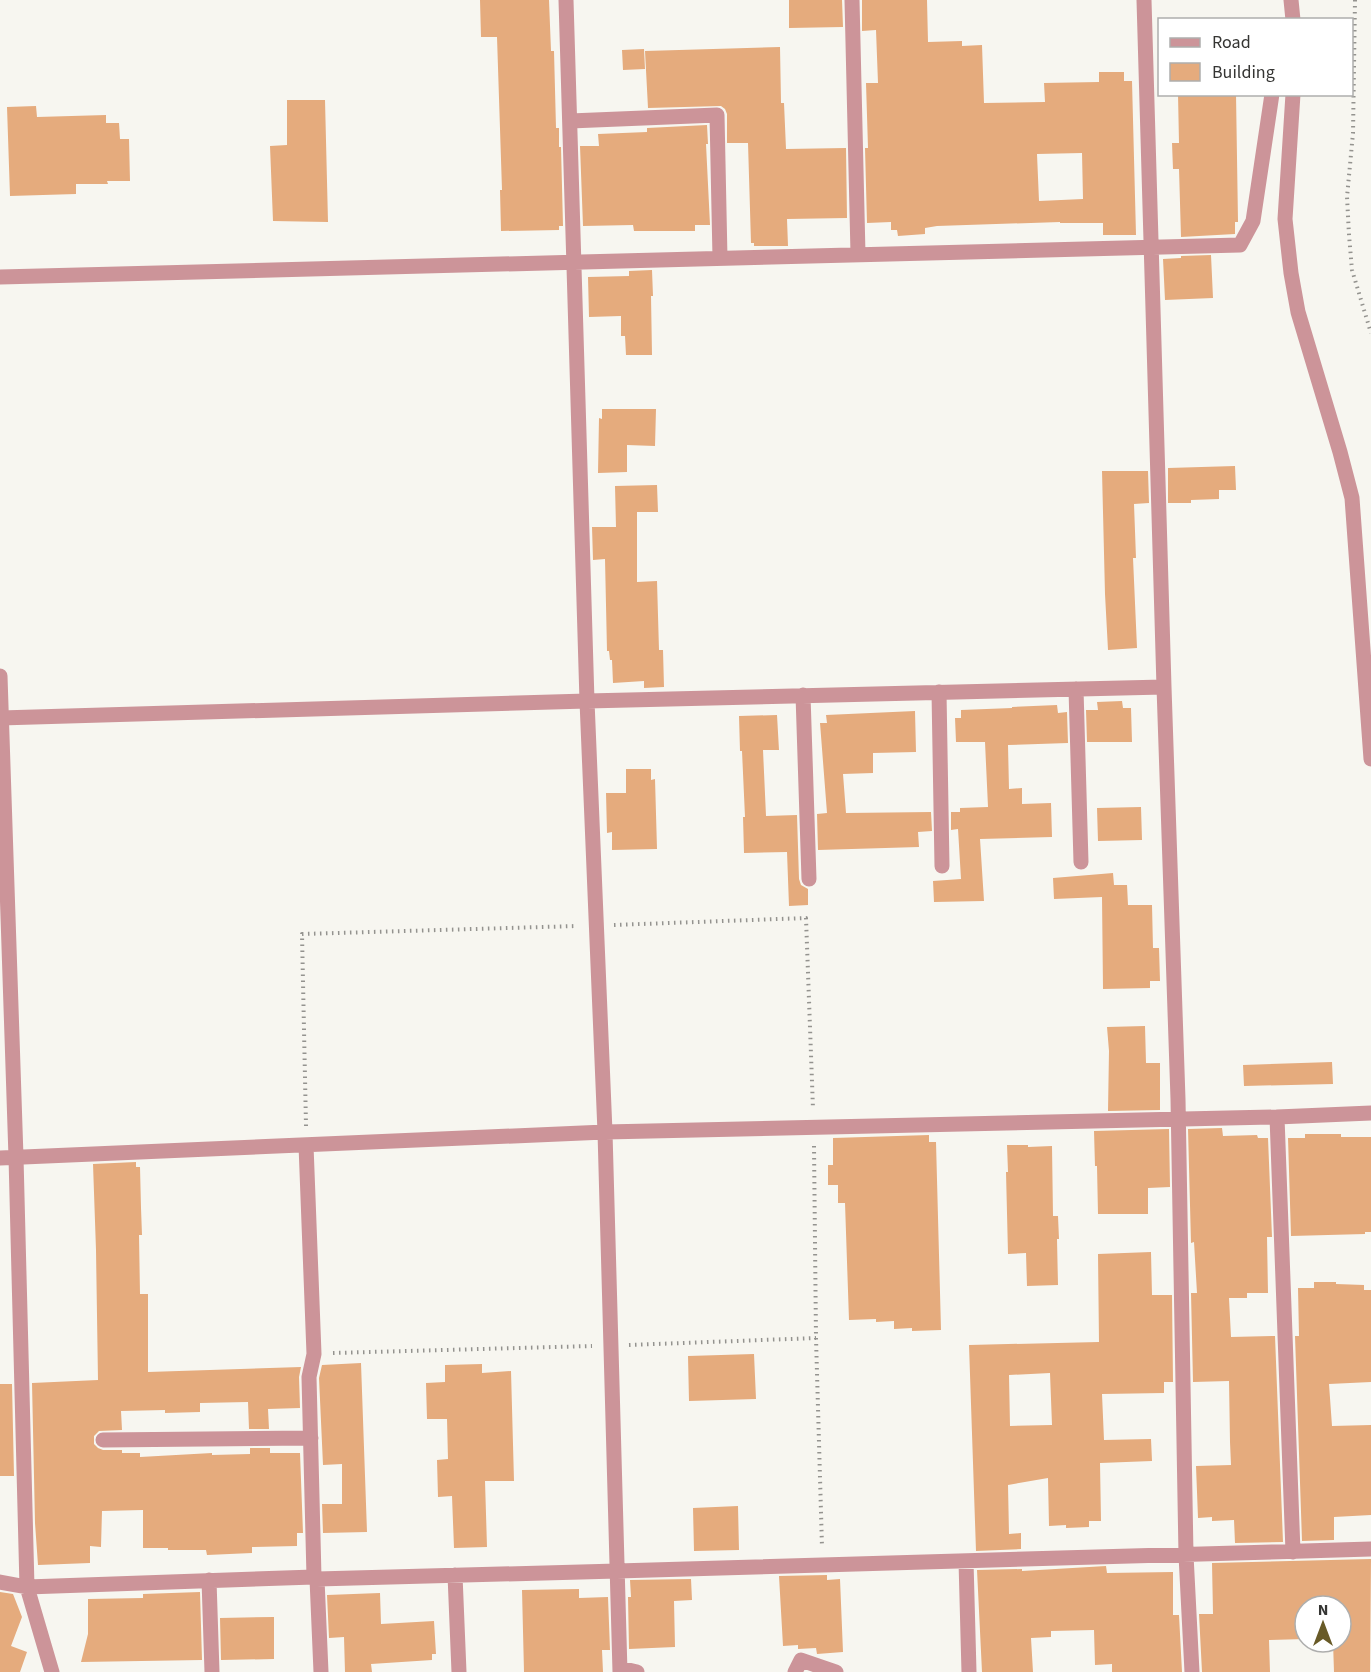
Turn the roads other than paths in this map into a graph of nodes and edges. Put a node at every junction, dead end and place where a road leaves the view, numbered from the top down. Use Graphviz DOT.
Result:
graph roads {
  1 [pos="566,0"];
  2 [pos="852,0"];
  3 [pos="1144,0"];
  4 [pos="1291,0"];
  5 [pos="1293,18"];
  6 [pos="1272,96"];
  7 [pos="1293,96"];
  8 [pos="570,121"];
  9 [pos="1152,246"];
  10 [pos="858,255"];
  11 [pos="720,258"];
  12 [pos="574,262"];
  13 [pos="0,277"];
  14 [pos="0,676"];
  15 [pos="1164,687"];
  16 [pos="1076,689"];
  17 [pos="939,692"];
  18 [pos="803,695"];
  19 [pos="587,701"];
  20 [pos="1,718"];
  21 [pos="1371,759"];
  22 [pos="1081,862"];
  23 [pos="942,866"];
  24 [pos="809,879"];
  25 [pos="1371,1113"];
  26 [pos="1277,1117"];
  27 [pos="1178,1119"];
  28 [pos="605,1132"];
  29 [pos="306,1145"];
  30 [pos="16,1157"];
  31 [pos="0,1158"];
  32 [pos="311,1438"];
  33 [pos="103,1440"];
  34 [pos="1371,1549"];
  35 [pos="1293,1552"];
  36 [pos="1186,1555"];
  37 [pos="966,1561"];
  38 [pos="617,1571"];
  39 [pos="454,1575"];
  40 [pos="316,1578"];
  41 [pos="209,1580"];
  42 [pos="0,1582"];
  43 [pos="27,1587"];
  44 [pos="620,1670"];
  45 [pos="52,1672"];
  46 [pos="212,1672"];
  47 [pos="321,1672"];
  48 [pos="459,1672"];
  49 [pos="637,1672"];
  50 [pos="795,1672"];
  51 [pos="836,1672"];
  52 [pos="969,1672"];
  53 [pos="1192,1672"];
  1 -- 8 [label="street"];
  2 -- 10 [label="street"];
  3 -- 9 [label="street"];
  4 -- 5 [label="street"];
  6 -- 9 [label="street"];
  7 -- 21 [label="street"];
  8 -- 11 [label="street"];
  8 -- 12 [label="street"];
  9 -- 10 [label="street"];
  9 -- 15 [label="street"];
  10 -- 11 [label="street"];
  11 -- 12 [label="street"];
  12 -- 13 [label="street"];
  12 -- 19 [label="street"];
  14 -- 20 [label="street"];
  15 -- 16 [label="street"];
  15 -- 27 [label="street"];
  16 -- 17 [label="street"];
  16 -- 22 [label="street"];
  17 -- 18 [label="street"];
  17 -- 23 [label="street"];
  18 -- 19 [label="street"];
  18 -- 24 [label="street"];
  19 -- 20 [label="street"];
  19 -- 28 [label="street"];
  20 -- 30 [label="street"];
  25 -- 26 [label="street"];
  26 -- 27 [label="street"];
  26 -- 35 [label="street"];
  27 -- 28 [label="street"];
  27 -- 36 [label="street"];
  28 -- 29 [label="street"];
  28 -- 38 [label="street"];
  29 -- 30 [label="street"];
  29 -- 32 [label="street"];
  30 -- 31 [label="street"];
  30 -- 43 [label="street"];
  32 -- 33 [label="street"];
  32 -- 40 [label="street"];
  34 -- 35 [label="street"];
  35 -- 36 [label="street"];
  36 -- 37 [label="street"];
  36 -- 53 [label="street"];
  37 -- 38 [label="street"];
  37 -- 52 [label="street"];
  38 -- 39 [label="street"];
  38 -- 44 [label="street"];
  39 -- 40 [label="street"];
  39 -- 48 [label="street"];
  40 -- 41 [label="street"];
  40 -- 47 [label="street"];
  41 -- 43 [label="street"];
  41 -- 46 [label="street"];
  42 -- 43 [label="street"];
  43 -- 45 [label="street"];
  44 -- 49 [label="street"];
  50 -- 51 [label="street"];
}
